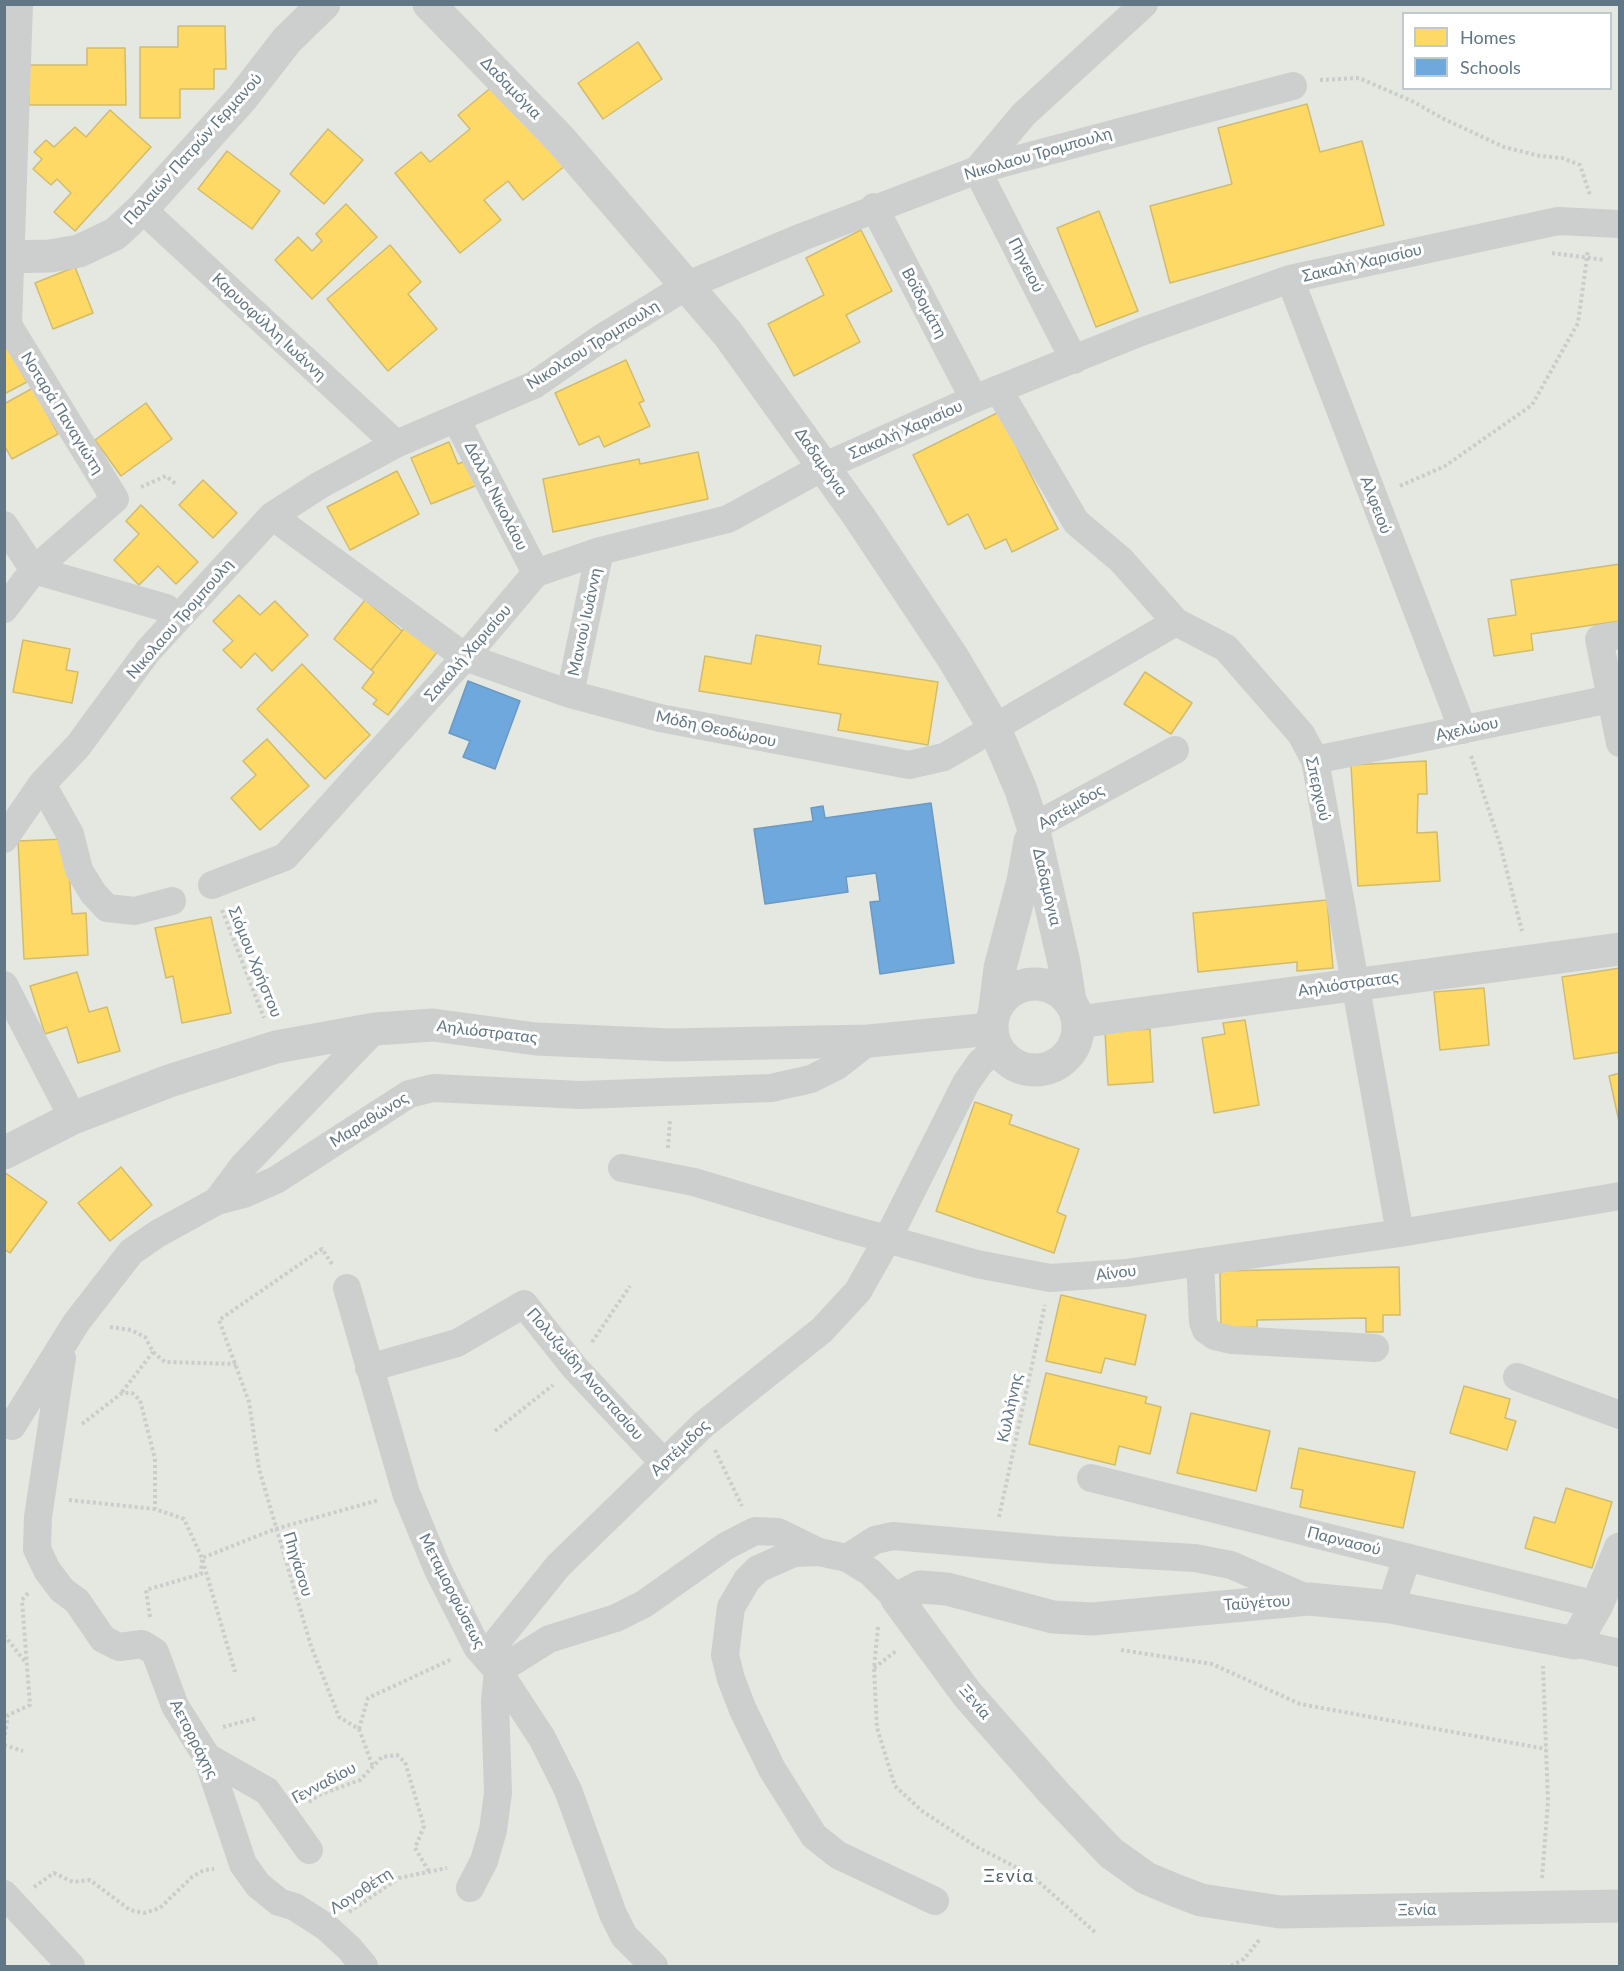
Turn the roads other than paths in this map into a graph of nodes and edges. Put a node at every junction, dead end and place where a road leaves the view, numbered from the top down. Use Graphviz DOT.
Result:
graph roads {
  1 [pos="19,4"];
  2 [pos="324,4"];
  3 [pos="429,4"];
  4 [pos="1144,4"];
  5 [pos="1293,86"];
  6 [pos="977,170"];
  7 [pos="874,207"];
  8 [pos="142,209"];
  9 [pos="1620,224"];
  10 [pos="7,257"];
  11 [pos="1290,279"];
  12 [pos="688,285"];
  13 [pos="6,326"];
  14 [pos="1074,360"];
  15 [pos="986,394"];
  16 [pos="456,419"];
  17 [pos="396,444"];
  18 [pos="824,467"];
  19 [pos="272,516"];
  20 [pos="4,525"];
  21 [pos="600,551"];
  22 [pos="34,570"];
  23 [pos="536,573"];
  24 [pos="166,608"];
  25 [pos="4,609"];
  26 [pos="1176,622"];
  27 [pos="1620,635"];
  28 [pos="465,657"];
  29 [pos="570,694"];
  30 [pos="1616,698"];
  31 [pos="994,727"];
  32 [pos="1463,730"];
  33 [pos="1620,743"];
  34 [pos="1175,750"];
  35 [pos="1315,760"];
  36 [pos="42,784"];
  37 [pos="1032,827"];
  38 [pos="4,839"];
  39 [pos="212,885"];
  40 [pos="172,901"];
  41 [pos="1620,949"];
  42 [pos="1355,983"];
  43 [pos="4,985"];
  44 [pos="1074,1012"];
  45 [pos="995,1028"];
  46 [pos="375,1029"];
  47 [pos="869,1041"];
  48 [pos="73,1118"];
  49 [pos="4,1153"];
  50 [pos="622,1168"];
  51 [pos="1620,1196"];
  52 [pos="216,1201"];
  53 [pos="1400,1233"];
  54 [pos="888,1238"];
  55 [pos="1200,1262"];
  56 [pos="347,1288"];
  57 [pos="71,1332"];
  58 [pos="1375,1348"];
  59 [pos="369,1368"];
  60 [pos="1517,1377"];
  61 [pos="1620,1416"];
  62 [pos="12,1426"];
  63 [pos="664,1463"];
  64 [pos="1091,1478"];
  65 [pos="1620,1549"];
  66 [pos="819,1552"];
  67 [pos="1407,1557"];
  68 [pos="847,1558"];
  69 [pos="897,1599"];
  70 [pos="1309,1599"];
  71 [pos="1597,1605"];
  72 [pos="1391,1607"];
  73 [pos="1575,1643"];
  74 [pos="1620,1653"];
  75 [pos="498,1671"];
  76 [pos="201,1746"];
  77 [pos="309,1850"];
  78 [pos="474,1881"];
  79 [pos="8,1898"];
  80 [pos="935,1901"];
  81 [pos="1620,1906"];
  82 [pos="71,1966"];
  83 [pos="364,1966"];
  84 [pos="654,1966"];
  1 -- 10 [label="street, Νοταρά Παναγιώτη"];
  2 -- 8 [label="street, Παλαιών Πατρών Γερμανού"];
  3 -- 12 [label="street, Δαδαμόγια"];
  4 -- 6 [label="street"];
  5 -- 6 [label="street, Νικολαου Τρομπουλη"];
  6 -- 7 [label="street, Νικολαου Τρομπουλη"];
  6 -- 14 [label="street, Πηνειού"];
  7 -- 12 [label="street, Νικολαου Τρομπουλη"];
  7 -- 15 [label="street, Βοϊδομάτη"];
  8 -- 10 [label="street, Παλαιών Πατρών Γερμανού"];
  8 -- 17 [label="street, Καρυοφύλλη Ιωάννη"];
  9 -- 11 [label="street, Σακαλή Χαρισίου"];
  10 -- 13 [label="street, Νοταρά Παναγιώτη"];
  11 -- 14 [label="street, Σακαλή Χαρισίου"];
  11 -- 32 [label="street, Αλφειού"];
  12 -- 16 [label="street, Νικολαου Τρομπουλη"];
  12 -- 18 [label="street, Δαδαμόγια"];
  13 -- 22 [label="street, Νοταρά Παναγιώτη"];
  14 -- 15 [label="street, Σακαλή Χαρισίου"];
  15 -- 18 [label="street, Σακαλή Χαρισίου"];
  15 -- 26 [label="street, Σπερχιού"];
  16 -- 17 [label="street, Νικολαου Τρομπουλη"];
  16 -- 23 [label="street, Δάλλα Νικολάου"];
  17 -- 19 [label="street, Νικολαου Τρομπουλη"];
  18 -- 21 [label="street, Σακαλή Χαρισίου"];
  18 -- 31 [label="street, Δαδαμόγια"];
  19 -- 28 [label="street, Μόδη Θεοδώρου"];
  19 -- 36 [label="street, Νικολαου Τρομπουλη"];
  20 -- 22 [label="street"];
  21 -- 23 [label="street, Σακαλή Χαρισίου"];
  21 -- 29 [label="street, Μανιού Ιωάννη"];
  22 -- 24 [label="street"];
  22 -- 25 [label="street"];
  23 -- 28 [label="street, Σακαλή Χαρισίου"];
  26 -- 31 [label="street, Μόδη Θεοδώρου"];
  26 -- 35 [label="street, Σπερχιού"];
  27 -- 30 [label="street"];
  28 -- 29 [label="street, Μόδη Θεοδώρου"];
  28 -- 39 [label="street, Σακαλή Χαρισίου"];
  29 -- 31 [label="street, Μόδη Θεοδώρου"];
  30 -- 32 [label="street, Αχελώου"];
  30 -- 33 [label="street"];
  31 -- 37 [label="street, Δαδαμόγια"];
  32 -- 35 [label="street, Αχελώου"];
  34 -- 37 [label="street, Αρτέμιδος"];
  35 -- 42 [label="street, Σπερχιού"];
  36 -- 38 [label="street, Νικολαου Τρομπουλη"];
  36 -- 40 [label="street"];
  37 -- 44 [label="street, Δαδαμόγια"];
  37 -- 45 [label="street, Αρτέμιδος"];
  41 -- 42 [label="street, Αηλιόστρατας"];
  42 -- 44 [label="street, Αηλιόστρατας"];
  42 -- 53 [label="street, Σπερχιού"];
  43 -- 48 [label="street"];
  44 -- 45 [label="street"];
  44 -- 45 [label="street"];
  45 -- 47 [label="street, Αηλιόστρατας"];
  45 -- 54 [label="street, Αρτέμιδος"];
  46 -- 47 [label="street, Αηλιόστρατας"];
  46 -- 48 [label="street, Αηλιόστρατας"];
  46 -- 52 [label="street"];
  47 -- 52 [label="street, Μαραθώνος"];
  48 -- 49 [label="street, Αηλιόστρατας"];
  50 -- 54 [label="street, Αίνου"];
  51 -- 53 [label="street, Αίνου"];
  52 -- 57 [label="street, Μαραθώνος"];
  53 -- 55 [label="street, Αίνου"];
  54 -- 55 [label="street, Αίνου"];
  54 -- 63 [label="street, Αρτέμιδος"];
  55 -- 58 [label="street"];
  56 -- 59 [label="street, Μεταμορφώσεως"];
  57 -- 62 [label="street, Μαραθώνος"];
  57 -- 76 [label="street, Αετορράχης"];
  59 -- 63 [label="street, Πολυζωίδη Αναστασίου"];
  59 -- 75 [label="street, Μεταμορφώσεως"];
  60 -- 61 [label="street"];
  63 -- 75 [label="street, Αρτέμιδος"];
  64 -- 67 [label="street, Παρνασού"];
  65 -- 71 [label="street"];
  66 -- 68 [label="street, Ξενία"];
  66 -- 75 [label="street"];
  66 -- 80 [label="street, Ξενία"];
  67 -- 71 [label="street, Παρνασού"];
  67 -- 72 [label="street"];
  68 -- 69 [label="street, Ξενία"];
  68 -- 70 [label="street"];
  69 -- 70 [label="street, Ταϋγέτου"];
  69 -- 81 [label="street, Ξενία"];
  70 -- 72 [label="street, Ταϋγέτου"];
  71 -- 73 [label="street"];
  72 -- 73 [label="street, Ταϋγέτου"];
  73 -- 74 [label="street, Ταϋγέτου"];
  75 -- 78 [label="street, Αρτέμιδος"];
  75 -- 84 [label="street, Μεταμορφώσεως"];
  76 -- 77 [label="street"];
  76 -- 83 [label="street, Αετορράχης"];
  79 -- 82 [label="street"];
}
